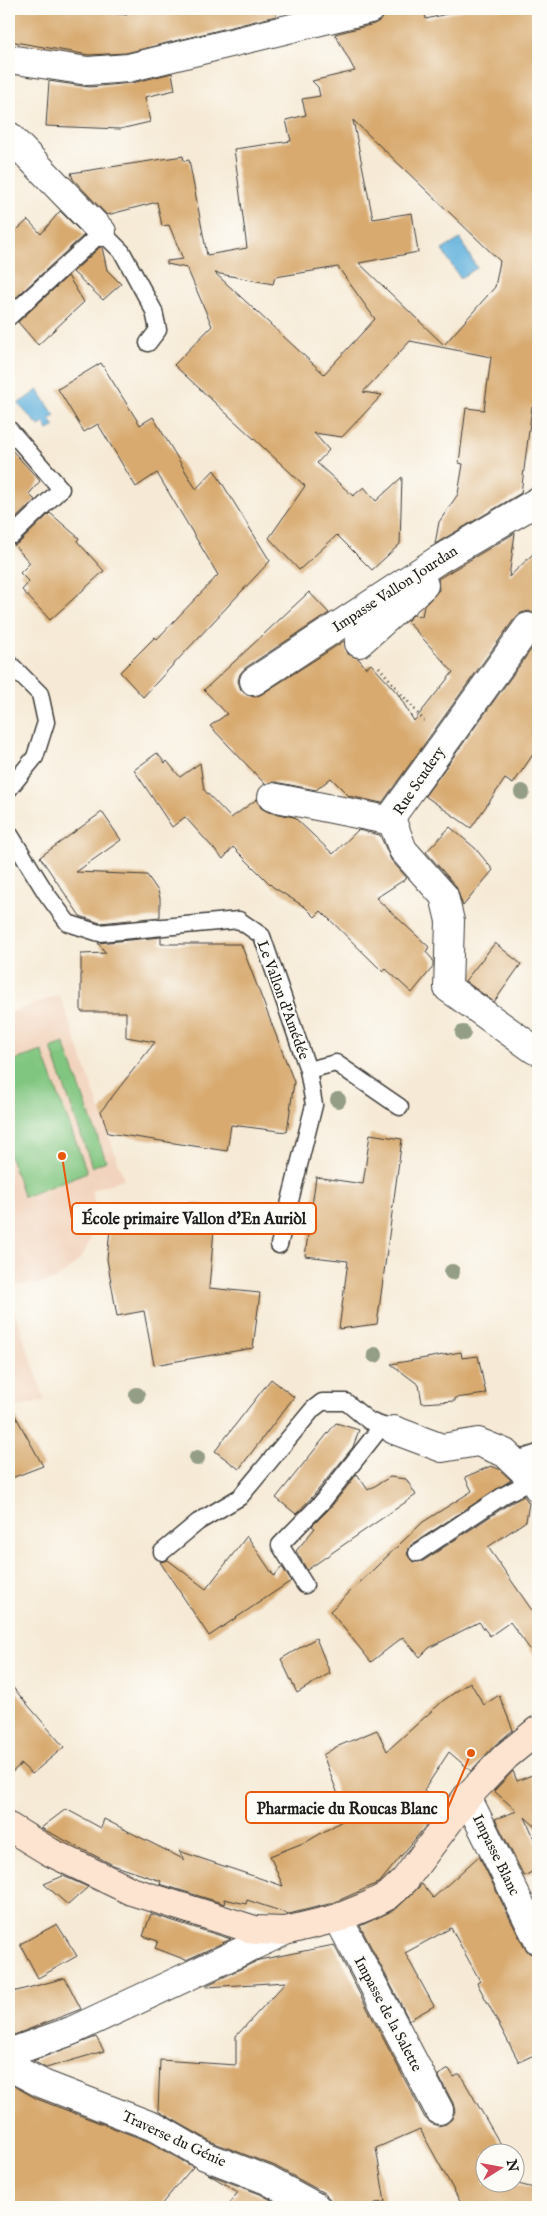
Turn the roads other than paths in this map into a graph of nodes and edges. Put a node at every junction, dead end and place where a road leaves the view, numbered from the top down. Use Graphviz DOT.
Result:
graph roads {
  1 [pos="370,9"];
  2 [pos="9,59"];
  3 [pos="9,136"];
  4 [pos="102,232"];
  5 [pos="9,318"];
  6 [pos="148,343"];
  7 [pos="9,429"];
  8 [pos="538,501"];
  9 [pos="13,535"];
  10 [pos="438,560"];
  11 [pos="528,627"];
  12 [pos="359,643"];
  13 [pos="9,664"];
  14 [pos="254,681"];
  15 [pos="9,790"];
  16 [pos="272,797"];
  17 [pos="392,821"];
  18 [pos="9,833"];
  19 [pos="536,1050"];
  20 [pos="308,1070"];
  21 [pos="400,1107"];
  22 [pos="279,1245"];
  23 [pos="388,1428"];
  24 [pos="538,1453"];
  25 [pos="513,1461"];
  26 [pos="536,1484"];
  27 [pos="162,1552"];
  28 [pos="417,1553"];
  29 [pos="305,1585"];
  30 [pos="538,1730"];
  31 [pos="467,1797"];
  32 [pos="9,1827"];
  33 [pos="338,1918"];
  34 [pos="285,1932"];
  35 [pos="538,1940"];
  36 [pos="9,2055"];
  37 [pos="439,2110"];
  38 [pos="316,2207"];
  1 -- 2 [label="street"];
  3 -- 4 [label="street"];
  4 -- 5 [label="lane"];
  4 -- 6 [label="lane"];
  7 -- 9 [label="lane"];
  8 -- 10 [label="street, Impasse Vallon Jourdan"];
  10 -- 12 [label="street"];
  10 -- 14 [label="street, Impasse Vallon Jourdan"];
  11 -- 17 [label="street, Rue Scudery"];
  13 -- 15 [label="lane"];
  16 -- 17 [label="street"];
  17 -- 19 [label="street, Rue Scudery"];
  18 -- 20 [label="lane, Le Vallon d'Amédée"];
  20 -- 21 [label="lane"];
  20 -- 22 [label="lane, Le Vallon d'Amédée"];
  23 -- 25 [label="street"];
  23 -- 27 [label="lane"];
  23 -- 29 [label="lane"];
  24 -- 25 [label="lane"];
  25 -- 26 [label="street"];
  26 -- 28 [label="lane"];
  30 -- 31 [label="street"];
  31 -- 33 [label="street"];
  31 -- 35 [label="street, Impasse Blanc"];
  32 -- 34 [label="street"];
  33 -- 34 [label="street"];
  33 -- 37 [label="street, Impasse de la Salette"];
  34 -- 36 [label="street, Traverse du Génie"];
  36 -- 38 [label="street, Traverse du Génie"];
}
